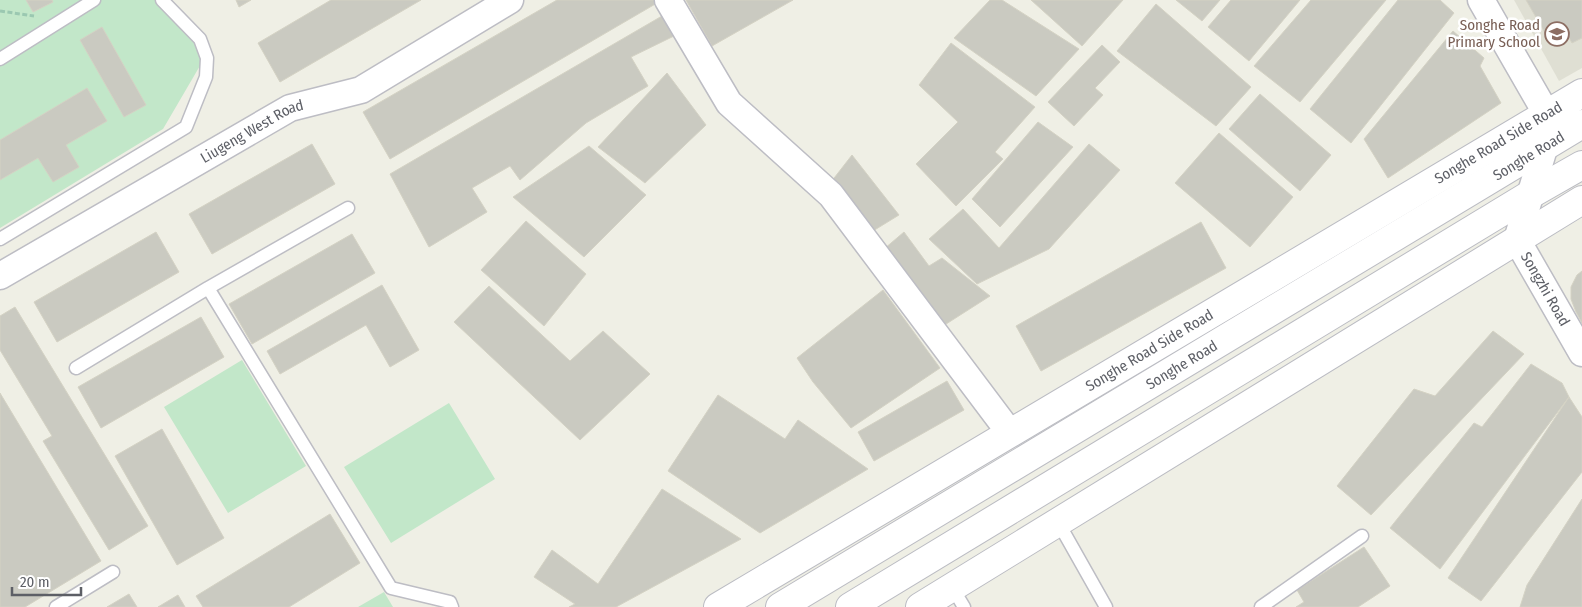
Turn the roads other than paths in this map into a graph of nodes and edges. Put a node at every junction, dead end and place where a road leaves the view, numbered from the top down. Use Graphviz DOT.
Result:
graph roads {
  1 [pos="94,0"];
  2 [pos="162,0"];
  3 [pos="510,0"];
  4 [pos="668,0"];
  5 [pos="1481,0"];
  6 [pos="0,58"];
  7 [pos="1582,93"];
  8 [pos="1546,113"];
  9 [pos="1582,124"];
  10 [pos="1545,145"];
  11 [pos="1582,165"];
  12 [pos="1531,194"];
  13 [pos="1582,200"];
  14 [pos="348,208"];
  15 [pos="0,239"];
  16 [pos="1517,240"];
  17 [pos="0,276"];
  18 [pos="208,288"];
  19 [pos="1152,348"];
  20 [pos="1582,353"];
  21 [pos="76,368"];
  22 [pos="1169,372"];
  23 [pos="1181,405"];
  24 [pos="1010,433"];
  25 [pos="1201,434"];
  26 [pos="1025,459"];
  27 [pos="1040,492"];
  28 [pos="1058,522"];
  29 [pos="1362,536"];
  30 [pos="113,572"];
  31 [pos="958,597"];
  32 [pos="56,607"];
  33 [pos="452,607"];
  34 [pos="718,607"];
  35 [pos="780,607"];
  36 [pos="850,607"];
  37 [pos="920,607"];
  38 [pos="1106,607"];
  39 [pos="1261,607"];
  1 -- 6 [label="lane"];
  2 -- 15 [label="lane"];
  3 -- 17 [label="street, Liugeng West Road"];
  4 -- 24 [label="street"];
  5 -- 8 [label="street"];
  7 -- 8 [label="street, Songhe Road Side Road"];
  8 -- 10 [label="street, Songzhi Road"];
  8 -- 19 [label="street, Songhe Road Side Road"];
  9 -- 10 [label="street, Songhe Road"];
  10 -- 12 [label="street, Songzhi Road"];
  10 -- 22 [label="street, Songhe Road"];
  11 -- 12 [label="street"];
  12 -- 16 [label="street, Songzhi Road"];
  12 -- 23 [label="street"];
  13 -- 16 [label="street"];
  14 -- 18 [label="lane"];
  16 -- 20 [label="street, Songzhi Road"];
  16 -- 25 [label="street"];
  18 -- 21 [label="lane"];
  18 -- 33 [label="lane"];
  19 -- 22 [label="street"];
  19 -- 24 [label="street, Songhe Road Side Road"];
  22 -- 26 [label="street, Songhe Road"];
  23 -- 25 [label="street"];
  23 -- 27 [label="street"];
  24 -- 26 [label="street"];
  24 -- 34 [label="street, Songhe Road Side Road"];
  25 -- 28 [label="street"];
  26 -- 35 [label="street, Songhe Road"];
  27 -- 28 [label="street"];
  27 -- 36 [label="street"];
  28 -- 31 [label="street"];
  28 -- 38 [label="lane"];
  29 -- 39 [label="lane"];
  30 -- 32 [label="lane"];
  31 -- 37 [label="street"];
}
